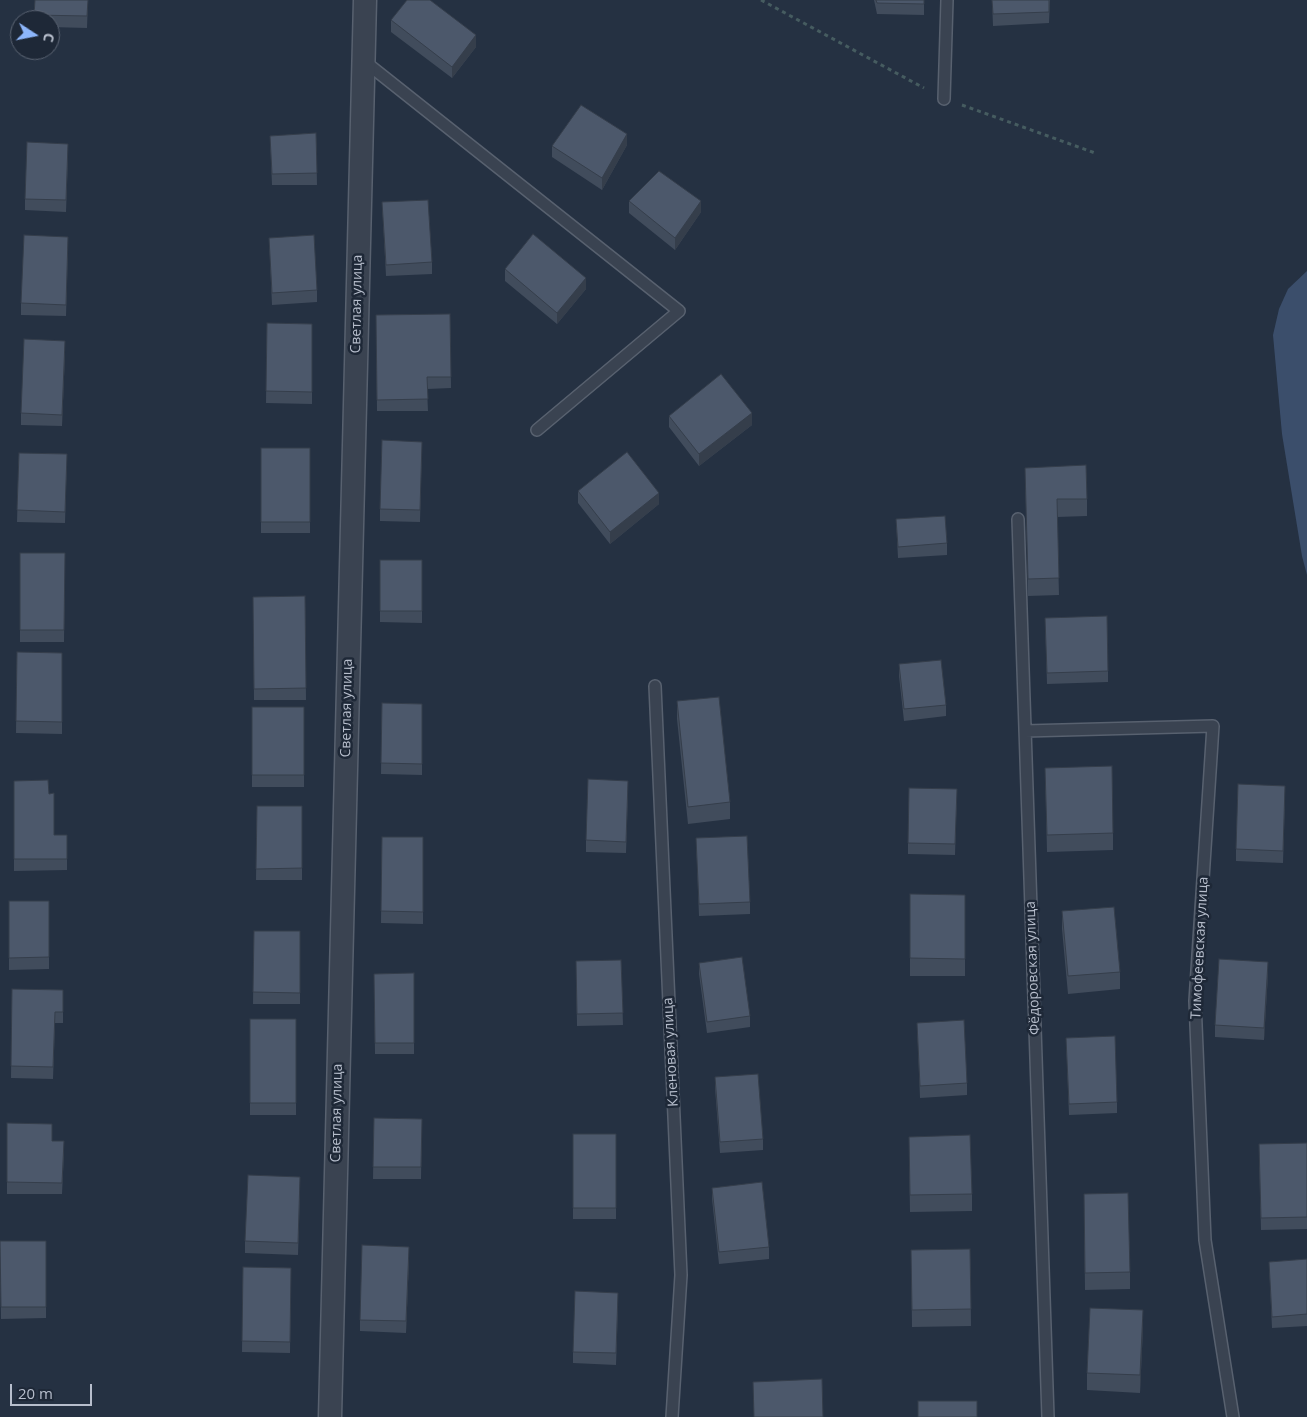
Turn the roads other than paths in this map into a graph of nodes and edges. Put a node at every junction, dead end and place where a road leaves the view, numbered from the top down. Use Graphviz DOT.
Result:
graph roads {
  1 [pos="365,0"];
  2 [pos="947,0"];
  3 [pos="364,61"];
  4 [pos="944,99"];
  5 [pos="537,430"];
  6 [pos="1018,519"];
  7 [pos="655,686"];
  8 [pos="1025,731"];
  9 [pos="330,1417"];
  10 [pos="672,1417"];
  11 [pos="1048,1417"];
  12 [pos="1233,1417"];
  1 -- 3 [label="street, Светлая улица"];
  2 -- 4 [label="lane"];
  3 -- 5 [label="lane"];
  3 -- 9 [label="street, Светлая улица"];
  6 -- 8 [label="lane, Фёдоровская улица"];
  7 -- 10 [label="lane, Кленовая улица"];
  8 -- 11 [label="lane, Фёдоровская улица"];
  8 -- 12 [label="lane, Тимофеевская улица"];
}
